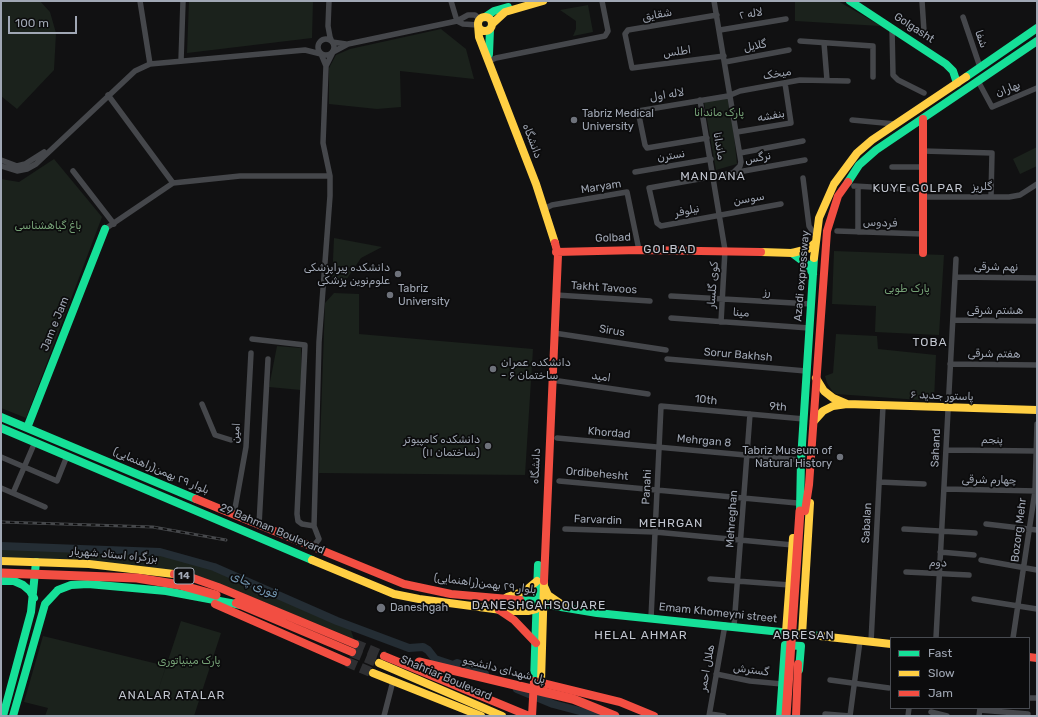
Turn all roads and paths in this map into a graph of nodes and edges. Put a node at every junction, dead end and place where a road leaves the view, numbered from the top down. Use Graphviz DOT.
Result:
graph roads {
  1 [pos="140,1"];
  2 [pos="183,1"];
  3 [pos="329,1"];
  4 [pos="451,1"];
  5 [pos="531,1"];
  6 [pos="543,1"];
  7 [pos="602,1"];
  8 [pos="714,1"];
  9 [pos="850,1"];
  10 [pos="922,1"];
  11 [pos="717,15"];
  12 [pos="963,17"];
  13 [pos="786,19"];
  14 [pos="457,21"];
  15 [pos="481,21"];
  16 [pos="328,26"];
  17 [pos="491,27"];
  18 [pos="892,28"];
  19 [pos="1037,28"];
  20 [pos="720,30"];
  21 [pos="924,31"];
  22 [pos="1037,40"];
  23 [pos="800,41"];
  24 [pos="320,42"];
  25 [pos="332,42"];
  26 [pos="824,43"];
  27 [pos="348,44"];
  28 [pos="305,50"];
  29 [pos="789,50"];
  30 [pos="333,52"];
  31 [pos="321,54"];
  32 [pos="725,59"];
  33 [pos="181,61"];
  34 [pos="490,61"];
  35 [pos="150,64"];
  36 [pos="326,66"];
  37 [pos="980,67"];
  38 [pos="632,68"];
  39 [pos="873,77"];
  40 [pos="827,80"];
  41 [pos="848,81"];
  42 [pos="978,81"];
  43 [pos="786,83"];
  44 [pos="957,83"];
  45 [pos="1037,88"];
  46 [pos="924,93"];
  47 [pos="108,95"];
  48 [pos="731,95"];
  49 [pos="700,100"];
  50 [pos="923,119"];
  51 [pos="852,120"];
  52 [pos="895,124"];
  53 [pos="737,132"];
  54 [pos="707,138"];
  55 [pos="61,140"];
  56 [pos="803,141"];
  57 [pos="645,147"];
  58 [pos="923,151"];
  59 [pos="740,153"];
  60 [pos="711,158"];
  61 [pos="1,160"];
  62 [pos="805,160"];
  63 [pos="1,166"];
  64 [pos="892,167"];
  65 [pos="923,167"];
  66 [pos="73,171"];
  67 [pos="635,172"];
  68 [pos="733,173"];
  69 [pos="330,176"];
  70 [pos="714,176"];
  71 [pos="803,178"];
  72 [pos="173,183"];
  73 [pos="1037,184"];
  74 [pos="923,193"];
  75 [pos="991,197"];
  76 [pos="781,204"];
  77 [pos="544,209"];
  78 [pos="720,215"];
  79 [pos="114,224"];
  80 [pos="658,225"];
  81 [pos="105,229"];
  82 [pos="836,231"];
  83 [pos="858,232"];
  84 [pos="923,234"];
  85 [pos="816,240"];
  86 [pos="639,250"];
  87 [pos="725,250"];
  88 [pos="556,252"];
  89 [pos="792,252"];
  90 [pos="923,253"];
  91 [pos="825,258"];
  92 [pos="956,258"];
  93 [pos="813,266"];
  94 [pos="824,268"];
  95 [pos="955,277"];
  96 [pos="1037,278"];
  97 [pos="556,295"];
  98 [pos="671,296"];
  99 [pos="723,299"];
  100 [pos="650,301"];
  101 [pos="811,304"];
  102 [pos="671,318"];
  103 [pos="953,320"];
  104 [pos="1037,321"];
  105 [pos="721,322"];
  106 [pos="809,328"];
  107 [pos="554,333"];
  108 [pos="252,339"];
  109 [pos="666,350"];
  110 [pos="251,353"];
  111 [pos="268,359"];
  112 [pos="667,359"];
  113 [pos="950,364"];
  114 [pos="1037,365"];
  115 [pos="806,371"];
  116 [pos="816,378"];
  117 [pos="552,380"];
  118 [pos="648,394"];
  119 [pos="202,404"];
  120 [pos="847,404"];
  121 [pos="661,406"];
  122 [pos="883,406"];
  123 [pos="948,408"];
  124 [pos="1037,410"];
  125 [pos="750,414"];
  126 [pos="1,417"];
  127 [pos="804,419"];
  128 [pos="814,421"];
  129 [pos="1037,424"];
  130 [pos="1,428"];
  131 [pos="27,428"];
  132 [pos="557,438"];
  133 [pos="231,440"];
  134 [pos="36,442"];
  135 [pos="659,447"];
  136 [pos="946,450"];
  137 [pos="1036,451"];
  138 [pos="747,455"];
  139 [pos="67,456"];
  140 [pos="1,457"];
  141 [pos="801,460"];
  142 [pos="24,467"];
  143 [pos="559,481"];
  144 [pos="879,482"];
  145 [pos="924,484"];
  146 [pos="805,485"];
  147 [pos="1,488"];
  148 [pos="657,489"];
  149 [pos="944,489"];
  150 [pos="1036,491"];
  151 [pos="13,493"];
  152 [pos="192,497"];
  153 [pos="744,498"];
  154 [pos="45,506"];
  155 [pos="189,507"];
  156 [pos="801,508"];
  157 [pos="234,514"];
  158 [pos="986,524"];
  159 [pos="259,526"];
  160 [pos="314,526"];
  161 [pos="565,529"];
  162 [pos="904,529"];
  163 [pos="1030,529"];
  164 [pos="1037,530"];
  165 [pos="941,531"];
  166 [pos="655,532"];
  167 [pos="975,533"];
  168 [pos="740,539"];
  169 [pos="793,545"];
  170 [pos="313,547"];
  171 [pos="940,552"];
  172 [pos="974,555"];
  173 [pos="981,560"];
  174 [pos="1,561"];
  175 [pos="15,562"];
  176 [pos="36,562"];
  177 [pos="64,562"];
  178 [pos="89,564"];
  179 [pos="1024,569"];
  180 [pos="1037,570"];
  181 [pos="906,572"];
  182 [pos="1,573"];
  183 [pos="939,573"];
  184 [pos="969,575"];
  185 [pos="710,579"];
  186 [pos="806,579"];
  187 [pos="738,580"];
  188 [pos="1,581"];
  189 [pos="14,581"];
  190 [pos="790,582"];
  191 [pos="540,583"];
  192 [pos="88,584"];
  193 [pos="58,590"];
  194 [pos="34,598"];
  195 [pos="200,598"];
  196 [pos="506,599"];
  197 [pos="974,599"];
  198 [pos="241,605"];
  199 [pos="538,605"];
  200 [pos="1019,606"];
  201 [pos="569,608"];
  202 [pos="498,609"];
  203 [pos="1037,609"];
  204 [pos="509,611"];
  205 [pos="651,618"];
  206 [pos="729,626"];
  207 [pos="786,632"];
  208 [pos="802,635"];
  209 [pos="936,637"];
  210 [pos="1013,637"];
  211 [pos="871,642"];
  212 [pos="536,643"];
  213 [pos="860,643"];
  214 [pos="890,644"];
  215 [pos="382,660"];
  216 [pos="347,662"];
  217 [pos="784,667"];
  218 [pos="799,670"];
  219 [pos="373,673"];
  220 [pos="716,674"];
  221 [pos="830,680"];
  222 [pos="393,681"];
  223 [pos="538,682"];
  224 [pos="854,683"];
  225 [pos="782,684"];
  226 [pos="889,688"];
  227 [pos="584,692"];
  228 [pos="980,711"];
  229 [pos="931,712"];
  230 [pos="825,714"];
  231 [pos="1028,714"];
  232 [pos="710,715"];
  233 [pos="3,716"];
  234 [pos="13,716"];
  235 [pos="384,716"];
  236 [pos="481,716"];
  237 [pos="502,716"];
  238 [pos="531,716"];
  239 [pos="615,716"];
  240 [pos="638,716"];
  241 [pos="654,716"];
  242 [pos="724,716"];
  243 [pos="780,716"];
  244 [pos="786,716"];
  245 [pos="790,716"];
  246 [pos="796,716"];
  247 [pos="850,716"];
  248 [pos="947,716"];
  1 -- 35 [label="street"];
  2 -- 33 [label="street"];
  3 -- 16 [label="street"];
  4 -- 14 [label="street"];
  5 -- 15 [label="main road"];
  6 -- 17 [label="main road"];
  7 -- 34 [label="street"];
  8 -- 11 [label="street, ماندانا"];
  9 -- 18 [label="main road, Golgasht"];
  10 -- 21 [label="street"];
  11 -- 20 [label="street, ماندانا"];
  11 -- 38 [label="street, شقایق"];
  12 -- 37 [label="street, شفا"];
  13 -- 20 [label="street, لاله ۲"];
  14 -- 15 [label="street"];
  14 -- 15 [label="street"];
  14 -- 27 [label="street"];
  15 -- 17 [label="main road"];
  15 -- 34 [label="main road, دانشگاه"];
  16 -- 24 [label="street"];
  16 -- 25 [label="street"];
  17 -- 34 [label="main road, دانشگاه"];
  18 -- 44 [label="main road, Golgasht"];
  18 -- 46 [label="street"];
  19 -- 37 [label="main road, Azadi expressway"];
  20 -- 32 [label="street, ماندانا"];
  22 -- 42 [label="main road, Azadi expressway"];
  23 -- 26 [label="street"];
  24 -- 25 [label="street"];
  24 -- 28 [label="street"];
  24 -- 31 [label="street"];
  25 -- 27 [label="street"];
  25 -- 30 [label="street"];
  26 -- 39 [label="street"];
  26 -- 40 [label="street"];
  27 -- 30 [label="street"];
  28 -- 31 [label="street"];
  28 -- 33 [label="street"];
  29 -- 32 [label="street, گلایل"];
  30 -- 31 [label="street"];
  30 -- 36 [label="street"];
  31 -- 36 [label="street"];
  32 -- 38 [label="street, اطلس"];
  32 -- 48 [label="street, ماندانا"];
  33 -- 35 [label="street"];
  34 -- 77 [label="main road, دانشگاه"];
  35 -- 47 [label="street"];
  36 -- 69 [label="street"];
  37 -- 44 [label="main road, Azadi expressway"];
  40 -- 41 [label="street, میخک"];
  40 -- 43 [label="street, میخک"];
  42 -- 45 [label="street, بهاران"];
  42 -- 50 [label="main road, Azadi expressway"];
  43 -- 48 [label="street, میخک"];
  43 -- 53 [label="street, بنفشه"];
  44 -- 52 [label="main road, Azadi expressway"];
  47 -- 55 [label="street"];
  47 -- 72 [label="street"];
  48 -- 49 [label="street"];
  48 -- 53 [label="street, ماندانا"];
  49 -- 54 [label="street, ماندانا"];
  49 -- 57 [label="street, لاله اول"];
  50 -- 58 [label="main road"];
  50 -- 91 [label="main road, Azadi expressway"];
  51 -- 52 [label="street"];
  52 -- 85 [label="main road, Azadi expressway"];
  53 -- 59 [label="street, ماندانا"];
  54 -- 57 [label="street, نسترن"];
  54 -- 60 [label="street, ماندانا"];
  55 -- 61 [label="street"];
  55 -- 63 [label="street"];
  56 -- 59 [label="street"];
  58 -- 65 [label="main road"];
  58 -- 75 [label="street"];
  59 -- 68 [label="street, ماندانا"];
  60 -- 67 [label="street, نسترن"];
  60 -- 70 [label="street, ماندانا"];
  62 -- 68 [label="street, نرگس"];
  64 -- 65 [label="street"];
  65 -- 74 [label="main road"];
  66 -- 79 [label="street"];
  68 -- 70 [label="street, نرگس"];
  69 -- 72 [label="street"];
  69 -- 160 [label="street"];
  70 -- 78 [label="street, ماندانا"];
  70 -- 80 [label="street, نرگس"];
  71 -- 85 [label="street"];
  72 -- 79 [label="street"];
  73 -- 75 [label="street, گلریز"];
  74 -- 75 [label="street, گلریز"];
  74 -- 83 [label="street, گلریز"];
  74 -- 84 [label="main road"];
  76 -- 78 [label="street, سوسن"];
  77 -- 86 [label="street, Maryam"];
  77 -- 88 [label="main road, دانشگاه"];
  78 -- 80 [label="street, نیلوفر"];
  78 -- 87 [label="street, ماندانا"];
  79 -- 81 [label="street"];
  81 -- 131 [label="main road, Jam e Jam"];
  82 -- 83 [label="street, فردوس"];
  83 -- 84 [label="street, فردوس"];
  84 -- 90 [label="main road"];
  85 -- 89 [label="main road, Golbad"];
  85 -- 93 [label="main road, Azadi expressway"];
  86 -- 87 [label="main road, Golbad"];
  86 -- 88 [label="main road, Golbad"];
  87 -- 89 [label="main road, Golbad"];
  87 -- 99 [label="street, کوی گلسار"];
  88 -- 97 [label="main road, دانشگاه"];
  88 -- 191 [label="main road, دانشگاه"];
  89 -- 93 [label="main road"];
  91 -- 93 [label="main road"];
  91 -- 94 [label="main road, Azadi expressway"];
  92 -- 95 [label="street, Sahand"];
  93 -- 94 [label="main road"];
  93 -- 101 [label="main road, Azadi expressway"];
  94 -- 116 [label="main road, Azadi expressway"];
  95 -- 96 [label="street, نهم شرقی"];
  95 -- 103 [label="street, Sahand"];
  97 -- 100 [label="street, Takht Tavoos"];
  97 -- 107 [label="main road, دانشگاه"];
  98 -- 99 [label="street, رز"];
  99 -- 101 [label="street, رز"];
  99 -- 105 [label="street, کوی گلسار"];
  101 -- 106 [label="main road, Azadi expressway"];
  102 -- 105 [label="street, مینا"];
  103 -- 104 [label="street, هشتم شرقی"];
  103 -- 113 [label="street, Sahand"];
  105 -- 106 [label="street, مینا"];
  106 -- 115 [label="main road, Azadi expressway"];
  107 -- 109 [label="street, Sirus"];
  107 -- 117 [label="main road, دانشگاه"];
  108 -- 160 [label="street"];
  110 -- 157 [label="street, امین"];
  111 -- 159 [label="street"];
  112 -- 115 [label="street, Sorur Bakhsh"];
  113 -- 114 [label="street, هفتم شرقی"];
  113 -- 123 [label="street, Sahand"];
  115 -- 127 [label="main road, Azadi expressway"];
  116 -- 120 [label="main road, پاستور جدید ۶"];
  116 -- 128 [label="main road, Azadi expressway"];
  117 -- 118 [label="street, امید"];
  117 -- 191 [label="main road, دانشگاه"];
  119 -- 133 [label="street"];
  120 -- 122 [label="main road, پاستور جدید ۶"];
  120 -- 128 [label="main road, پاستور جدید ۶"];
  121 -- 125 [label="street, 10th"];
  121 -- 135 [label="street, Panahi"];
  122 -- 123 [label="main road, پاستور جدید ۶"];
  122 -- 144 [label="street, Sabalan"];
  123 -- 124 [label="main road, پاستور جدید ۶"];
  123 -- 136 [label="street, Sahand"];
  125 -- 127 [label="street, 9th"];
  125 -- 138 [label="street, Mehreghan"];
  126 -- 131 [label="main road, بلوار ٢٩ بهمن(راهنمایی)"];
  127 -- 141 [label="main road, Azadi expressway"];
  128 -- 146 [label="main road, Azadi expressway"];
  129 -- 137 [label="street, Bozorg Mehr"];
  130 -- 134 [label="main road, 29 Bahman Boulevard"];
  131 -- 152 [label="main road, بلوار ٢٩ بهمن(راهنمایی)"];
  132 -- 135 [label="street, Khordad"];
  134 -- 139 [label="main road, 29 Bahman Boulevard"];
  134 -- 142 [label="street"];
  135 -- 138 [label="street, Mehrgan 8"];
  135 -- 148 [label="street, Panahi"];
  136 -- 137 [label="street, پنجم"];
  136 -- 149 [label="street, Sahand"];
  137 -- 150 [label="street, Bozorg Mehr"];
  138 -- 141 [label="street, Mehrgan 8"];
  138 -- 153 [label="street, Mehreghan"];
  139 -- 142 [label="street"];
  139 -- 155 [label="main road, 29 Bahman Boulevard"];
  140 -- 142 [label="street"];
  141 -- 146 [label="main road, Azadi expressway"];
  142 -- 151 [label="street"];
  143 -- 148 [label="street, Ordibehesht"];
  144 -- 145 [label="street"];
  144 -- 211 [label="street, Sabalan"];
  146 -- 156 [label="main road, Azadi expressway"];
  146 -- 186 [label="main road"];
  147 -- 151 [label="street"];
  148 -- 153 [label="street, Ordibehesht"];
  148 -- 166 [label="street, Panahi"];
  149 -- 150 [label="street, چهارم شرقی"];
  149 -- 165 [label="street, Sahand"];
  150 -- 163 [label="street, Bozorg Mehr"];
  151 -- 154 [label="street"];
  152 -- 155 [label="main road"];
  152 -- 157 [label="main road, بلوار ٢٩ بهمن(راهنمایی)"];
  153 -- 156 [label="street, Ordibehesht"];
  153 -- 168 [label="street, Mehreghan"];
  155 -- 202 [label="main road, 29 Bahman Boulevard"];
  156 -- 169 [label="main road"];
  156 -- 244 [label="main road, bridge"];
  156 -- 245 [label="main road"];
  157 -- 159 [label="main road, بلوار ٢٩ بهمن(راهنمایی)"];
  158 -- 163 [label="street"];
  159 -- 170 [label="main road, بلوار ٢٩ بهمن(راهنمایی)"];
  160 -- 170 [label="street"];
  161 -- 166 [label="street, Farvardin"];
  162 -- 165 [label="street"];
  163 -- 164 [label="street"];
  163 -- 179 [label="street, Bozorg Mehr"];
  165 -- 167 [label="street"];
  165 -- 171 [label="street, Sahand"];
  166 -- 168 [label="street, Farvardin"];
  166 -- 205 [label="street, Panahi"];
  168 -- 169 [label="street, Farvardin"];
  168 -- 187 [label="street, Mehreghan"];
  169 -- 190 [label="main road"];
  170 -- 196 [label="main road, بلوار ٢٩ بهمن(راهنمایی)"];
  171 -- 172 [label="street"];
  171 -- 183 [label="street, Sahand"];
  173 -- 179 [label="street"];
  174 -- 175 [label="main road, بزرگراه استاد شهریار / 14"];
  175 -- 176 [label="main road, بزرگراه استاد شهریار / 14"];
  175 -- 189 [label="main road"];
  176 -- 177 [label="main road, بزرگراه استاد شهریار / 14"];
  176 -- 194 [label="main road"];
  177 -- 178 [label="main road, بزرگراه استاد شهریار / 14"];
  177 -- 193 [label="main road"];
  178 -- 192 [label="main road"];
  178 -- 198 [label="main road, بزرگراه استاد شهریار / 14"];
  179 -- 180 [label="street"];
  179 -- 200 [label="street, Bozorg Mehr"];
  181 -- 183 [label="street, دوم"];
  182 -- 198 [label="main road, bridge"];
  183 -- 184 [label="street, دوم"];
  183 -- 209 [label="street, Sahand"];
  185 -- 187 [label="street"];
  186 -- 190 [label="main road"];
  186 -- 208 [label="main road"];
  187 -- 190 [label="street"];
  187 -- 206 [label="street, Mehreghan"];
  188 -- 189 [label="main road"];
  189 -- 194 [label="main road"];
  190 -- 207 [label="main road"];
  191 -- 196 [label="main road"];
  191 -- 199 [label="main road, دانشگاه"];
  191 -- 201 [label="main road"];
  192 -- 193 [label="main road"];
  192 -- 195 [label="main road, 14"];
  193 -- 234 [label="main road"];
  194 -- 233 [label="main road"];
  195 -- 198 [label="main road"];
  195 -- 216 [label="main road"];
  196 -- 199 [label="main road, بلوار ٢٩ بهمن(راهنمایی)"];
  196 -- 204 [label="main road"];
  197 -- 200 [label="street"];
  199 -- 201 [label="main road, Emam Khomeyni street"];
  199 -- 204 [label="main road, 29 Bahman Boulevard"];
  199 -- 212 [label="main road, دانشگاه"];
  199 -- 223 [label="main road, دانشگاه"];
  200 -- 203 [label="street"];
  200 -- 210 [label="street, Bozorg Mehr"];
  201 -- 205 [label="main road, Emam Khomeyni street"];
  202 -- 204 [label="main road, 29 Bahman Boulevard"];
  202 -- 212 [label="main road"];
  205 -- 206 [label="main road, Emam Khomeyni street"];
  206 -- 207 [label="main road, Emam Khomeyni street"];
  206 -- 220 [label="street, هلال احمر"];
  207 -- 208 [label="main road, Emam Khomeyni street"];
  208 -- 213 [label="main road, Emam Khomeyni street"];
  211 -- 213 [label="main road, Emam Khomeyni street"];
  211 -- 214 [label="main road, Emam Khomeyni street"];
  212 -- 223 [label="main road, دانشگاه"];
  213 -- 224 [label="street"];
  215 -- 237 [label="main road, Shahriar Boulevard"];
  215 -- 238 [label="main road"];
  215 -- 239 [label="main road, پل شهدای دانشجو, bridge"];
  217 -- 218 [label="main road"];
  217 -- 218 [label="main road"];
  217 -- 225 [label="main road"];
  218 -- 246 [label="main road"];
  219 -- 222 [label="main road"];
  220 -- 225 [label="street, گسترش"];
  220 -- 232 [label="street, هلال احمر"];
  221 -- 224 [label="street"];
  222 -- 235 [label="street"];
  222 -- 236 [label="main road"];
  223 -- 227 [label="main road"];
  223 -- 238 [label="main road"];
  224 -- 226 [label="street"];
  224 -- 247 [label="street"];
  225 -- 243 [label="main road"];
  227 -- 240 [label="main road"];
  227 -- 241 [label="main road"];
  228 -- 231 [label="street"];
  229 -- 248 [label="street"];
  230 -- 247 [label="street"];
  232 -- 242 [label="street"];
}
